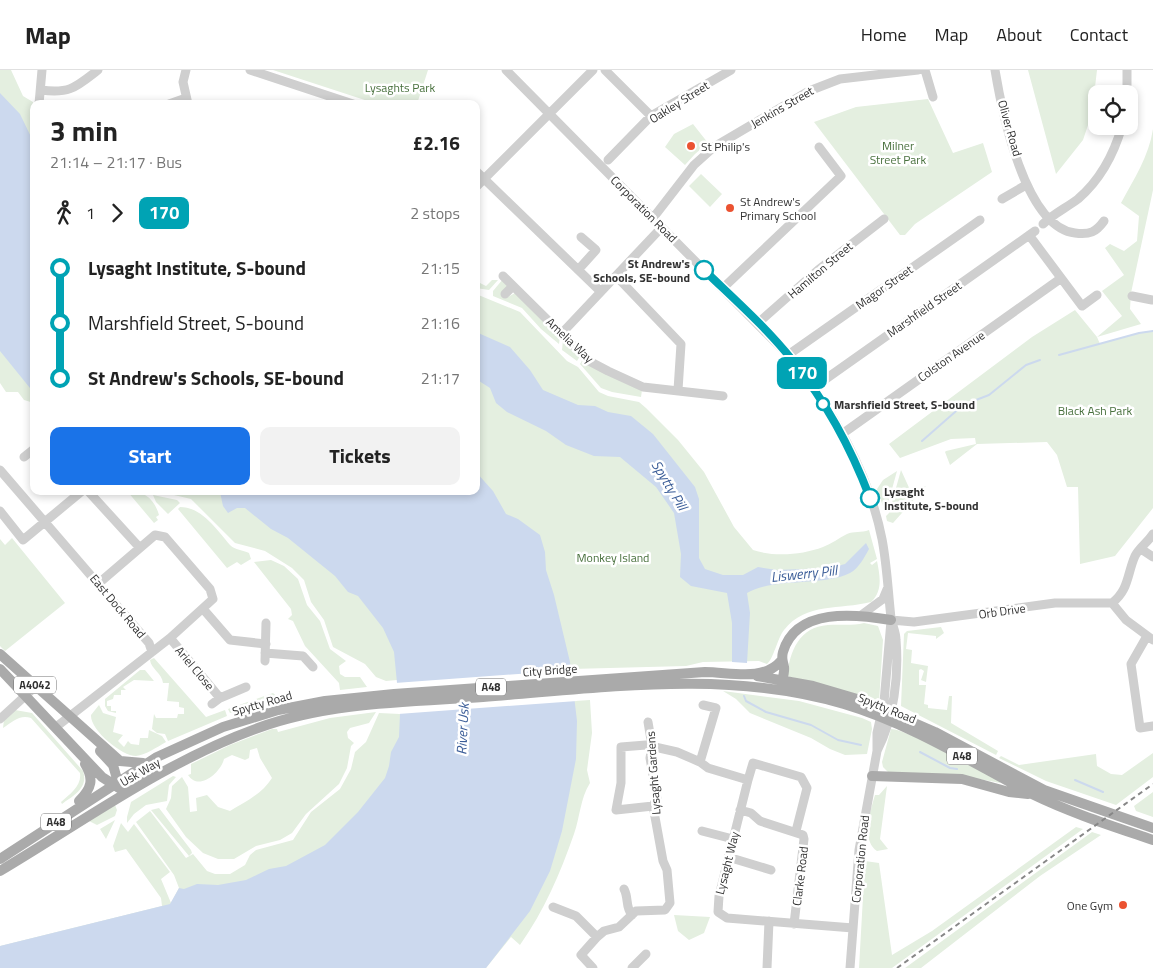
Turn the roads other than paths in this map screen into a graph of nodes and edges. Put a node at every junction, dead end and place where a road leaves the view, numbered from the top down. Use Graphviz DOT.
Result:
graph roads {
  1 [pos="42,70"];
  2 [pos="98,70"];
  3 [pos="186,70"];
  4 [pos="250,70"];
  5 [pos="506,70"];
  6 [pos="593,70"];
  7 [pos="605,70"];
  8 [pos="731,70"];
  9 [pos="918,70"];
  10 [pos="925,70"];
  11 [pos="995,70"];
  12 [pos="1127,70"];
  13 [pos="1127,85"];
  14 [pos="41,90"];
  15 [pos="932,97"];
  16 [pos="40,100"];
  17 [pos="187,100"];
  18 [pos="341,100"];
  19 [pos="551,115"];
  20 [pos="651,116"];
  21 [pos="1119,135"];
  22 [pos="820,147"];
  23 [pos="608,160"];
  24 [pos="480,176"];
  25 [pos="484,180"];
  26 [pos="480,184"];
  27 [pos="1026,185"];
  28 [pos="1002,199"];
  29 [pos="653,218"];
  30 [pos="884,218"];
  31 [pos="980,220"];
  32 [pos="1104,221"];
  33 [pos="1045,222"];
  34 [pos="662,227"];
  35 [pos="581,237"];
  36 [pos="578,270"];
  37 [pos="504,276"];
  38 [pos="616,276"];
  39 [pos="1060,279"];
  40 [pos="513,286"];
  41 [pos="723,288"];
  42 [pos="600,292"];
  43 [pos="505,294"];
  44 [pos="1097,295"];
  45 [pos="1132,296"];
  46 [pos="1153,300"];
  47 [pos="758,323"];
  48 [pos="562,333"];
  49 [pos="788,355"];
  50 [pos="814,388"];
  51 [pos="678,390"];
  52 [pos="723,396"];
  53 [pos="842,434"];
  54 [pos="30,452"];
  55 [pos="24,457"];
  56 [pos="0,470"];
  57 [pos="74,495"];
  58 [pos="92,495"];
  59 [pos="0,511"];
  60 [pos="44,521"];
  61 [pos="1153,534"];
  62 [pos="140,548"];
  63 [pos="1141,549"];
  64 [pos="1153,558"];
  65 [pos="98,584"];
  66 [pos="889,585"];
  67 [pos="1112,603"];
  68 [pos="204,610"];
  69 [pos="860,616"];
  70 [pos="891,620"];
  71 [pos="266,623"];
  72 [pos="170,638"];
  73 [pos="1150,638"];
  74 [pos="266,644"];
  75 [pos="152,652"];
  76 [pos="0,654"];
  77 [pos="781,661"];
  78 [pos="313,667"];
  79 [pos="0,668"];
  80 [pos="752,674"];
  81 [pos="676,679"];
  82 [pos="589,684"];
  83 [pos="782,685"];
  84 [pos="36,686"];
  85 [pos="246,687"];
  86 [pos="26,695"];
  87 [pos="395,698"];
  88 [pos="703,705"];
  89 [pos="325,706"];
  90 [pos="885,714"];
  91 [pos="70,716"];
  92 [pos="0,719"];
  93 [pos="648,722"];
  94 [pos="77,724"];
  95 [pos="1153,726"];
  96 [pos="56,727"];
  97 [pos="73,745"];
  98 [pos="652,746"];
  99 [pos="700,762"];
  100 [pos="145,763"];
  101 [pos="176,766"];
  102 [pos="872,776"];
  103 [pos="748,780"];
  104 [pos="117,788"];
  105 [pos="1034,794"];
  106 [pos="653,806"];
  107 [pos="740,810"];
  108 [pos="63,818"];
  109 [pos="1153,828"];
  110 [pos="702,831"];
  111 [pos="796,831"];
  112 [pos="733,839"];
  113 [pos="1153,840"];
  114 [pos="728,858"];
  115 [pos="0,859"];
  116 [pos="771,870"];
  117 [pos="0,871"];
  118 [pos="624,889"];
  119 [pos="553,907"];
  120 [pos="632,915"];
  121 [pos="769,921"];
  122 [pos="794,924"];
  123 [pos="853,928"];
  124 [pos="597,937"];
  125 [pos="646,954"];
  126 [pos="593,968"];
  127 [pos="632,968"];
  128 [pos="767,968"];
  129 [pos="850,968"];
  1 -- 14 [label="street"];
  2 -- 14 [label="street"];
  3 -- 17 [label="street"];
  4 -- 18 [label="street"];
  5 -- 19 [label="street, Corporation Road"];
  6 -- 19 [label="street"];
  7 -- 20 [label="street"];
  8 -- 20 [label="street, Oakley Street"];
  9 -- 29 [label="street, Jenkins Street"];
  10 -- 15 [label="street"];
  11 -- 27 [label="street, Oliver Road"];
  12 -- 13 [label="street"];
  14 -- 16 [label="street"];
  19 -- 25 [label="street"];
  19 -- 29 [label="street, Corporation Road"];
  20 -- 23 [label="street, Oakley Street"];
  21 -- 33 [label="street"];
  22 -- 41 [label="street"];
  24 -- 25 [label="street"];
  25 -- 26 [label="street"];
  25 -- 36 [label="street"];
  27 -- 28 [label="street"];
  27 -- 33 [label="street, Oliver Road"];
  29 -- 34 [label="street, Corporation Road"];
  30 -- 47 [label="street, Hamilton Street"];
  31 -- 49 [label="street, Magor Street"];
  32 -- 33 [label="street"];
  34 -- 38 [label="street"];
  34 -- 41 [label="street, Corporation Road"];
  35 -- 36 [label="street"];
  36 -- 42 [label="street"];
  37 -- 40 [label="street, Amelia Way"];
  38 -- 42 [label="street"];
  38 -- 51 [label="street"];
  39 -- 44 [label="street"];
  39 -- 50 [label="street, Marshfield Street"];
  39 -- 53 [label="street, Colston Avenue"];
  40 -- 43 [label="street"];
  40 -- 48 [label="street, Amelia Way"];
  41 -- 47 [label="street, Corporation Road"];
  42 -- 48 [label="street"];
  45 -- 46 [label="street"];
  47 -- 49 [label="street, Corporation Road"];
  48 -- 51 [label="street, Amelia Way"];
  49 -- 50 [label="street, Corporation Road"];
  50 -- 53 [label="street, Corporation Road"];
  51 -- 52 [label="street, Amelia Way"];
  53 -- 66 [label="street, Corporation Road"];
  54 -- 55 [label="street"];
  56 -- 60 [label="street, East Dock Road"];
  57 -- 60 [label="street"];
  58 -- 62 [label="street"];
  59 -- 60 [label="street"];
  60 -- 65 [label="street, East Dock Road"];
  61 -- 63 [label="street"];
  62 -- 65 [label="street"];
  62 -- 68 [label="street"];
  63 -- 64 [label="street"];
  63 -- 67 [label="street"];
  65 -- 75 [label="street, East Dock Road"];
  66 -- 69 [label="street"];
  66 -- 70 [label="street, Corporation Road"];
  67 -- 70 [label="street, Orb Drive"];
  67 -- 73 [label="street"];
  68 -- 72 [label="street"];
  68 -- 74 [label="street"];
  69 -- 70 [label="main road"];
  69 -- 77 [label="main road"];
  70 -- 90 [label="street, Corporation Road"];
  71 -- 74 [label="street"];
  72 -- 75 [label="street"];
  72 -- 85 [label="street, Ariel Close"];
  73 -- 95 [label="street"];
  74 -- 78 [label="street"];
  75 -- 91 [label="street, East Dock Road"];
  76 -- 84 [label="main road, Usk Way / A4042"];
  77 -- 80 [label="main road, A48"];
  77 -- 83 [label="main road"];
  79 -- 86 [label="main road, Usk Way / A4042"];
  80 -- 81 [label="main road, A48"];
  80 -- 83 [label="main road, A48"];
  81 -- 82 [label="main road, Spytty Road / A48"];
  81 -- 83 [label="main road, Spytty Road / A48"];
  82 -- 87 [label="main road, City Bridge / A48"];
  83 -- 90 [label="main road, Spytty Road / A48"];
  83 -- 90 [label="main road, Spytty Road / A48"];
  84 -- 86 [label="street"];
  84 -- 91 [label="main road, Usk Way / A4042"];
  86 -- 92 [label="street"];
  86 -- 96 [label="main road, Usk Way / A4042"];
  87 -- 89 [label="main road, Spytty Road / A48"];
  88 -- 99 [label="street"];
  89 -- 100 [label="main road, Spytty Road / A48"];
  89 -- 101 [label="main road, Spytty Road / A48"];
  90 -- 102 [label="street, Corporation Road"];
  90 -- 105 [label="main road, Spytty Road / A48"];
  90 -- 109 [label="main road, Spytty Road / A48"];
  91 -- 94 [label="main road, Usk Way / A4042"];
  91 -- 96 [label="street, East Dock Road"];
  93 -- 98 [label="street, Lysaght Gardens"];
  94 -- 100 [label="main road, Usk Way / A4042"];
  94 -- 104 [label="main road, Usk Way / A4042"];
  96 -- 97 [label="main road, Usk Way / A4042"];
  97 -- 104 [label="main road, Usk Way / A4042"];
  97 -- 108 [label="main road, Usk Way / A4042"];
  98 -- 99 [label="street"];
  98 -- 106 [label="street, Lysaght Gardens"];
  98 -- 106 [label="street"];
  99 -- 103 [label="street"];
  100 -- 104 [label="main road, Usk Way / A48"];
  101 -- 104 [label="main road, Usk Way"];
  102 -- 105 [label="main road"];
  102 -- 123 [label="street, Corporation Road"];
  103 -- 107 [label="street, Lysaght Way"];
  103 -- 111 [label="street"];
  104 -- 108 [label="main road, Usk Way / A48"];
  104 -- 117 [label="main road, Usk Way / A48"];
  105 -- 113 [label="main road, Spytty Road / A48"];
  106 -- 120 [label="street, Lysaght Gardens"];
  107 -- 111 [label="street, Clarke Road"];
  107 -- 112 [label="street, Lysaght Way"];
  108 -- 115 [label="main road, Usk Way / A48"];
  110 -- 112 [label="street"];
  111 -- 122 [label="street, Clarke Road"];
  112 -- 114 [label="street, Lysaght Way"];
  114 -- 116 [label="street"];
  114 -- 121 [label="street, Lysaght Way"];
  118 -- 120 [label="street"];
  119 -- 124 [label="street"];
  120 -- 124 [label="street"];
  121 -- 122 [label="street, Lysaght Way"];
  121 -- 128 [label="street"];
  122 -- 123 [label="street, Lysaght Way"];
  123 -- 129 [label="street, Corporation Road"];
  124 -- 126 [label="street"];
  125 -- 127 [label="street"];
}
